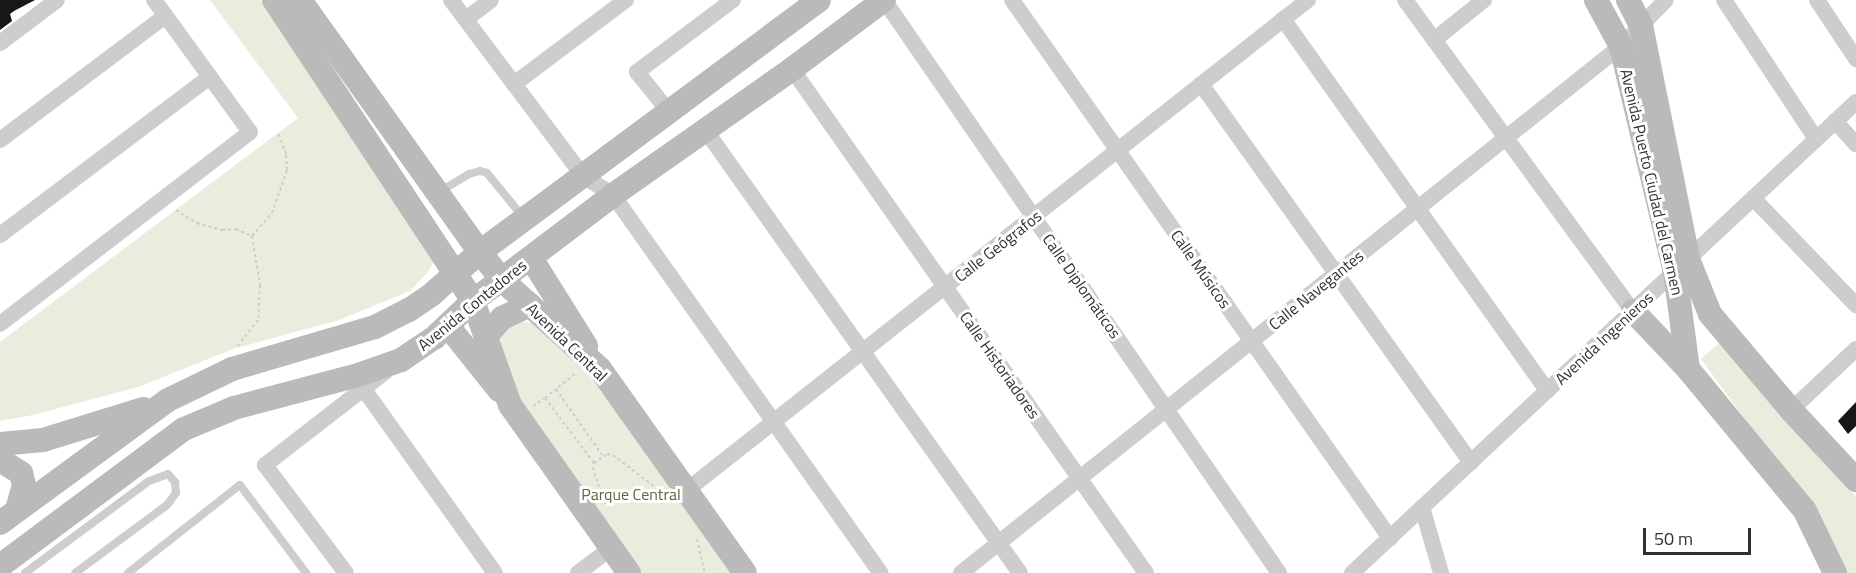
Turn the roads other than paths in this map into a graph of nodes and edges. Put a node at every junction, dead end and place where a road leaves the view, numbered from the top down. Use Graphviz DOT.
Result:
graph roads {
  1 [pos="57,0"];
  2 [pos="154,0"];
  3 [pos="274,0"];
  4 [pos="300,0"];
  5 [pos="452,0"];
  6 [pos="491,0"];
  7 [pos="626,0"];
  8 [pos="733,0"];
  9 [pos="819,0"];
  10 [pos="884,0"];
  11 [pos="1012,0"];
  12 [pos="1308,0"];
  13 [pos="1405,0"];
  14 [pos="1484,0"];
  15 [pos="1596,0"];
  16 [pos="1628,0"];
  17 [pos="1666,0"];
  18 [pos="1724,0"];
  19 [pos="1817,0"];
  20 [pos="165,16"];
  21 [pos="466,19"];
  22 [pos="1283,19"];
  23 [pos="1641,25"];
  24 [pos="1434,40"];
  25 [pos="0,43"];
  26 [pos="1621,46"];
  27 [pos="1856,59"];
  28 [pos="792,69"];
  29 [pos="210,77"];
  30 [pos="514,84"];
  31 [pos="1202,84"];
  32 [pos="1856,102"];
  33 [pos="670,113"];
  34 [pos="1835,121"];
  35 [pos="706,131"];
  36 [pos="1506,138"];
  37 [pos="1816,139"];
  38 [pos="0,140"];
  39 [pos="1856,144"];
  40 [pos="1118,151"];
  41 [pos="583,176"];
  42 [pos="437,193"];
  43 [pos="613,195"];
  44 [pos="1753,198"];
  45 [pos="1418,208"];
  46 [pos="1034,218"];
  47 [pos="525,219"];
  48 [pos="0,235"];
  49 [pos="480,252"];
  50 [pos="536,254"];
  51 [pos="1681,266"];
  52 [pos="1337,273"];
  53 [pos="456,274"];
  54 [pos="502,280"];
  55 [pos="945,288"];
  56 [pos="473,301"];
  57 [pos="530,305"];
  58 [pos="1856,305"];
  59 [pos="409,310"];
  60 [pos="1633,311"];
  61 [pos="0,324"];
  62 [pos="441,332"];
  63 [pos="486,336"];
  64 [pos="1252,341"];
  65 [pos="1856,349"];
  66 [pos="864,352"];
  67 [pos="401,360"];
  68 [pos="595,365"];
  69 [pos="1688,369"];
  70 [pos="363,388"];
  71 [pos="1547,391"];
  72 [pos="165,402"];
  73 [pos="1167,409"];
  74 [pos="514,410"];
  75 [pos="1791,410"];
  76 [pos="775,422"];
  77 [pos="43,440"];
  78 [pos="0,444"];
  79 [pos="0,460"];
  80 [pos="1471,462"];
  81 [pos="21,473"];
  82 [pos="1080,478"];
  83 [pos="1856,480"];
  84 [pos="676,492"];
  85 [pos="1422,507"];
  86 [pos="9,516"];
  87 [pos="1390,538"];
  88 [pos="1000,542"];
  89 [pos="611,548"];
  90 [pos="0,566"];
  91 [pos="1369,566"];
  92 [pos="25,573"];
  93 [pos="75,573"];
  94 [pos="128,573"];
  95 [pos="306,573"];
  96 [pos="346,573"];
  97 [pos="495,573"];
  98 [pos="578,573"];
  99 [pos="629,573"];
  100 [pos="745,573"];
  101 [pos="880,573"];
  102 [pos="961,573"];
  103 [pos="1020,573"];
  104 [pos="1146,573"];
  105 [pos="1279,573"];
  106 [pos="1352,573"];
  107 [pos="1441,573"];
  108 [pos="1835,573"];
  1 -- 25 [label="street"];
  2 -- 20 [label="street"];
  3 -- 53 [label="main road"];
  4 -- 42 [label="main road, Avenida Central"];
  5 -- 21 [label="street"];
  6 -- 21 [label="street"];
  7 -- 30 [label="street"];
  8 -- 33 [label="street"];
  9 -- 33 [label="main road, Avenida Contadores"];
  10 -- 28 [label="main road, Avenida Contadores"];
  10 -- 46 [label="street, Calle Diplomáticos"];
  11 -- 40 [label="street, Calle Músicos"];
  12 -- 22 [label="street, Calle Geógrafos"];
  13 -- 24 [label="street"];
  14 -- 24 [label="street"];
  15 -- 26 [label="main road, Avenida Puerto Ciudad del Carmen"];
  16 -- 23 [label="main road, Avenida Puerto Ciudad del Carmen"];
  17 -- 23 [label="street, Calle Navegantes"];
  18 -- 37 [label="street"];
  19 -- 27 [label="street"];
  20 -- 29 [label="street"];
  20 -- 38 [label="street"];
  21 -- 30 [label="street"];
  22 -- 31 [label="street, Calle Geógrafos"];
  22 -- 45 [label="street"];
  23 -- 26 [label="street, Calle Navegantes"];
  23 -- 51 [label="main road, Avenida Puerto Ciudad del Carmen"];
  24 -- 36 [label="street"];
  26 -- 36 [label="street, Calle Navegantes"];
  26 -- 51 [label="main road, Avenida Puerto Ciudad del Carmen"];
  28 -- 35 [label="main road, Avenida Contadores"];
  28 -- 55 [label="street, Calle Historiadores"];
  29 -- 48 [label="street"];
  29 -- 61 [label="street"];
  30 -- 41 [label="street"];
  31 -- 40 [label="street, Calle Geógrafos"];
  31 -- 52 [label="street"];
  32 -- 34 [label="street, Avenida Ingenieros"];
  33 -- 41 [label="main road, Avenida Contadores"];
  34 -- 37 [label="street, Avenida Ingenieros"];
  34 -- 39 [label="street"];
  35 -- 43 [label="main road, Avenida Contadores"];
  35 -- 66 [label="street"];
  36 -- 45 [label="street, Calle Navegantes"];
  36 -- 60 [label="street"];
  37 -- 44 [label="street, Avenida Ingenieros"];
  40 -- 46 [label="street, Calle Geógrafos"];
  40 -- 64 [label="street, Calle Músicos"];
  41 -- 43 [label="street"];
  41 -- 47 [label="main road, Avenida Contadores"];
  42 -- 47 [label="lane"];
  42 -- 49 [label="main road, Avenida Central"];
  43 -- 50 [label="main road, Avenida Contadores"];
  43 -- 76 [label="street"];
  44 -- 51 [label="street, Avenida Ingenieros"];
  44 -- 58 [label="street"];
  45 -- 52 [label="street, Calle Navegantes"];
  45 -- 71 [label="street"];
  46 -- 55 [label="street, Calle Geógrafos"];
  46 -- 73 [label="street, Calle Diplomáticos"];
  47 -- 49 [label="main road, Avenida Contadores"];
  47 -- 50 [label="main road"];
  49 -- 53 [label="main road, Avenida Contadores"];
  49 -- 54 [label="main road, Avenida Central"];
  50 -- 54 [label="main road, Avenida Contadores"];
  50 -- 68 [label="main road"];
  51 -- 60 [label="street, Avenida Ingenieros"];
  51 -- 69 [label="main road, Avenida Puerto Ciudad del Carmen"];
  51 -- 75 [label="main road, Avenida Puerto Ciudad del Carmen"];
  52 -- 64 [label="street, Calle Navegantes"];
  52 -- 80 [label="street"];
  53 -- 56 [label="main road"];
  53 -- 59 [label="main road, Avenida Contadores"];
  54 -- 56 [label="main road, Avenida Contadores"];
  54 -- 57 [label="main road, Avenida Central"];
  55 -- 66 [label="street, Calle Geógrafos"];
  55 -- 82 [label="street, Calle Historiadores"];
  56 -- 62 [label="main road, Avenida Contadores"];
  56 -- 63 [label="main road"];
  57 -- 63 [label="main road"];
  57 -- 68 [label="main road, Avenida Central"];
  59 -- 62 [label="main road"];
  59 -- 72 [label="main road, Avenida Contadores"];
  60 -- 69 [label="main road"];
  60 -- 71 [label="street, Avenida Ingenieros"];
  62 -- 67 [label="main road, Avenida Contadores"];
  62 -- 74 [label="main road"];
  63 -- 74 [label="main road"];
  64 -- 73 [label="street, Calle Navegantes"];
  64 -- 87 [label="street, Calle Músicos"];
  65 -- 75 [label="street"];
  66 -- 76 [label="street, Calle Geógrafos"];
  66 -- 88 [label="street"];
  67 -- 70 [label="street"];
  67 -- 90 [label="main road, Avenida Contadores"];
  68 -- 84 [label="main road, Avenida Central"];
  69 -- 108 [label="main road"];
  70 -- 96 [label="street"];
  70 -- 97 [label="street"];
  71 -- 80 [label="street, Avenida Ingenieros"];
  72 -- 77 [label="main road"];
  72 -- 86 [label="main road, Avenida Contadores"];
  73 -- 82 [label="street, Calle Navegantes"];
  73 -- 105 [label="street, Calle Diplomáticos"];
  74 -- 89 [label="main road"];
  75 -- 83 [label="main road, Avenida Puerto Ciudad del Carmen"];
  76 -- 84 [label="street, Calle Geógrafos"];
  76 -- 101 [label="street"];
  77 -- 78 [label="main road"];
  77 -- 81 [label="main road"];
  79 -- 81 [label="main road"];
  80 -- 85 [label="street, Avenida Ingenieros"];
  81 -- 86 [label="main road"];
  82 -- 88 [label="street, Calle Navegantes"];
  82 -- 104 [label="street, Calle Historiadores"];
  84 -- 100 [label="main road, Avenida Central"];
  85 -- 87 [label="street, Avenida Ingenieros"];
  85 -- 107 [label="street"];
  87 -- 91 [label="street, Avenida Ingenieros"];
  88 -- 102 [label="street, Calle Navegantes"];
  88 -- 103 [label="street"];
  89 -- 98 [label="street"];
  89 -- 99 [label="main road"];
  91 -- 106 [label="street, Avenida Ingenieros"];
  92 -- 93 [label="lane"];
  94 -- 95 [label="lane"];
}
